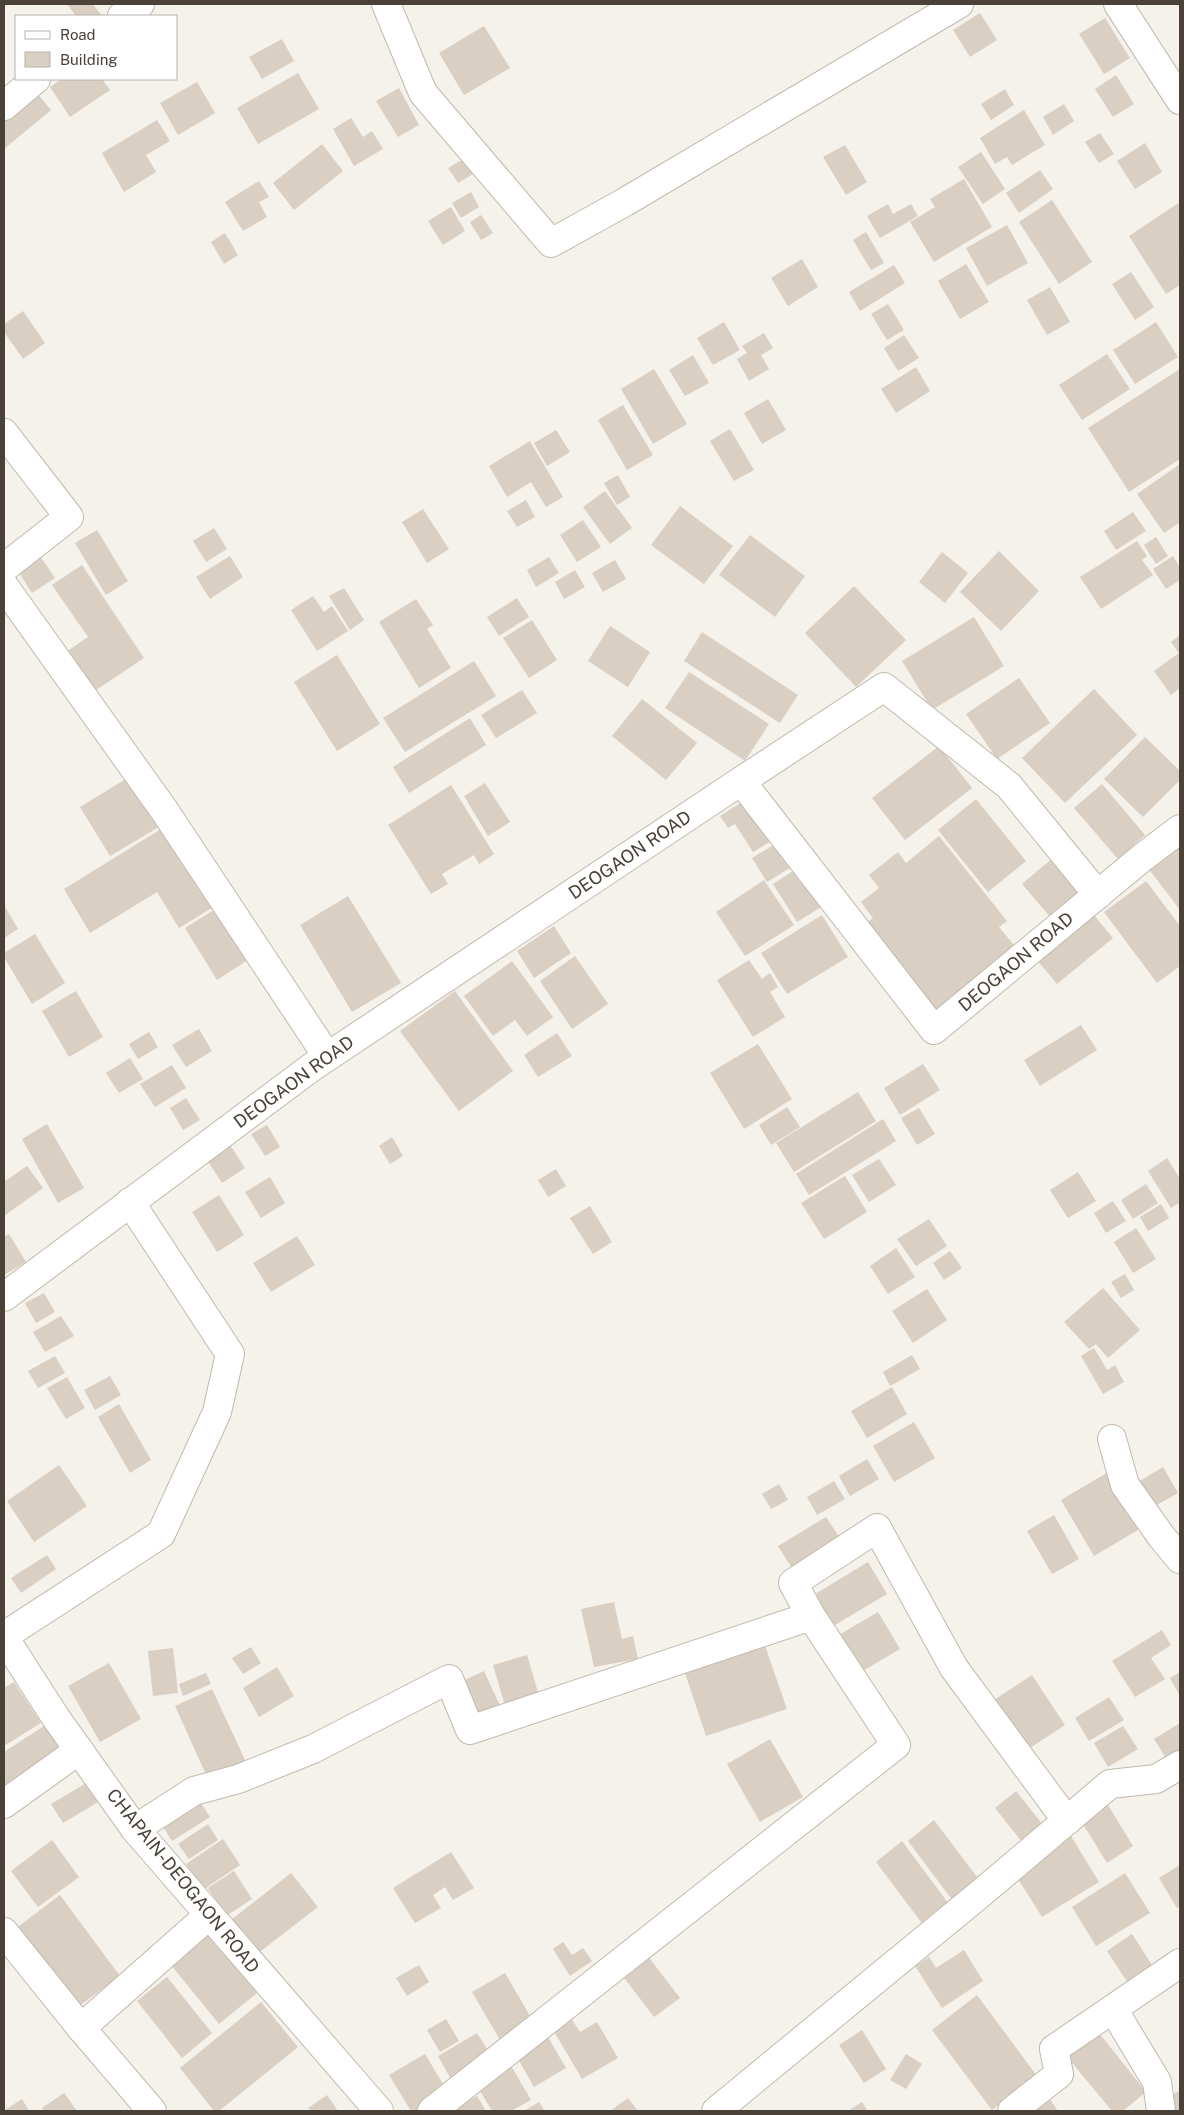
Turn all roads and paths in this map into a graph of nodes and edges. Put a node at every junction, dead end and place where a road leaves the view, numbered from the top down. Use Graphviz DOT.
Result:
graph roads {
  1 [pos="140,4"];
  2 [pos="386,4"];
  3 [pos="960,4"];
  4 [pos="1118,4"];
  5 [pos="124,15"];
  6 [pos="35,80"];
  7 [pos="1180,100"];
  8 [pos="4,106"];
  9 [pos="4,433"];
  10 [pos="4,568"];
  11 [pos="4,586"];
  12 [pos="742,781"];
  13 [pos="1180,829"];
  14 [pos="1098,895"];
  15 [pos="327,1056"];
  16 [pos="130,1202"];
  17 [pos="4,1297"];
  18 [pos="1112,1439"];
  19 [pos="1180,1559"];
  20 [pos="811,1616"];
  21 [pos="4,1636"];
  22 [pos="79,1750"];
  23 [pos="1180,1765"];
  24 [pos="4,1804"];
  25 [pos="1067,1820"];
  26 [pos="135,1829"];
  27 [pos="208,1915"];
  28 [pos="4,1932"];
  29 [pos="1180,1963"];
  30 [pos="1113,2009"];
  31 [pos="81,2028"];
  32 [pos="152,2111"];
  33 [pos="379,2111"];
  34 [pos="432,2111"];
  35 [pos="716,2111"];
  36 [pos="1012,2111"];
  37 [pos="1161,2111"];
  1 -- 5 [label="street"];
  2 -- 3 [label="street"];
  4 -- 7 [label="street"];
  6 -- 8 [label="street"];
  9 -- 10 [label="street"];
  11 -- 15 [label="street"];
  12 -- 14 [label="street"];
  12 -- 14 [label="street, DEOGAON ROAD"];
  12 -- 15 [label="street, DEOGAON ROAD"];
  13 -- 14 [label="street, DEOGAON ROAD"];
  15 -- 16 [label="street, DEOGAON ROAD"];
  16 -- 17 [label="street, DEOGAON ROAD"];
  16 -- 21 [label="street"];
  18 -- 19 [label="street"];
  20 -- 25 [label="street"];
  20 -- 26 [label="street"];
  20 -- 34 [label="street"];
  21 -- 22 [label="street, CHAPAIN-DEOGAON ROAD"];
  22 -- 24 [label="street"];
  22 -- 26 [label="street, CHAPAIN-DEOGAON ROAD"];
  23 -- 25 [label="street"];
  25 -- 35 [label="street"];
  26 -- 27 [label="street, CHAPAIN-DEOGAON ROAD"];
  27 -- 31 [label="street"];
  27 -- 33 [label="street, CHAPAIN-DEOGAON ROAD"];
  28 -- 31 [label="street"];
  29 -- 30 [label="street"];
  30 -- 36 [label="street"];
  30 -- 37 [label="street"];
  31 -- 32 [label="street"];
}
